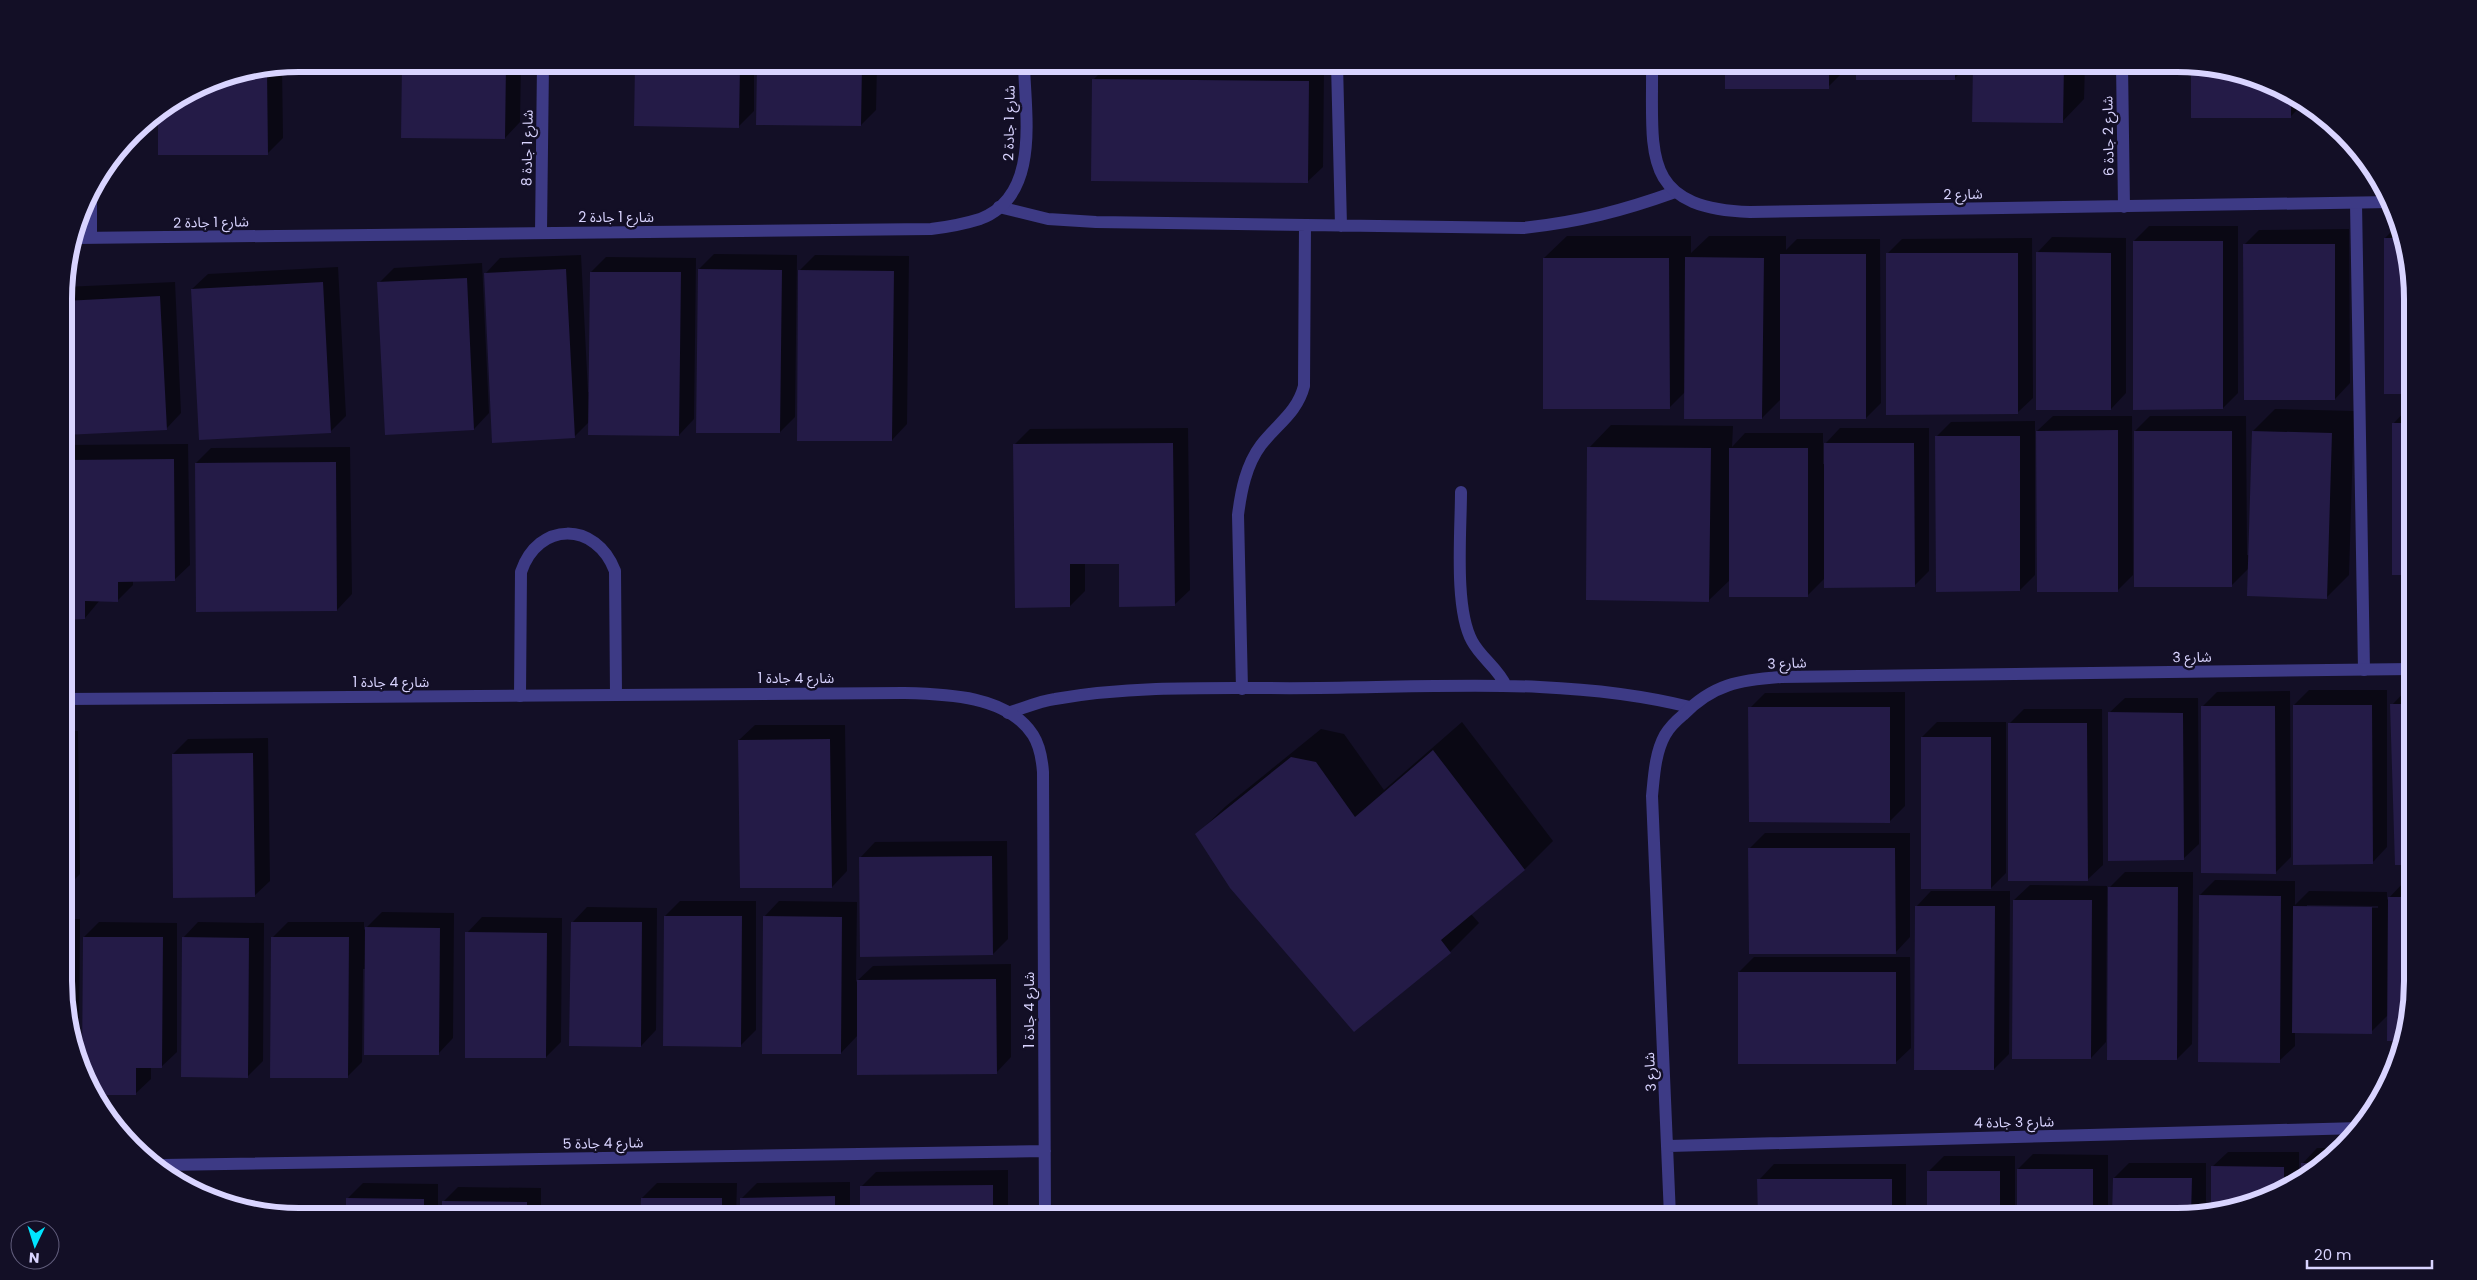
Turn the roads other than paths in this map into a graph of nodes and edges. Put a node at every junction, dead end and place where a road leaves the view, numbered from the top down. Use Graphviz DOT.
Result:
graph roads {
  1 [pos="543,73"];
  2 [pos="1024,73"];
  3 [pos="1337,73"];
  4 [pos="1652,73"];
  5 [pos="2122,73"];
  6 [pos="1675,192"];
  7 [pos="2356,202"];
  8 [pos="2382,202"];
  9 [pos="999,207"];
  10 [pos="2124,207"];
  11 [pos="91,211"];
  12 [pos="1306,225"];
  13 [pos="1341,226"];
  14 [pos="541,232"];
  15 [pos="81,238"];
  16 [pos="91,238"];
  17 [pos="1461,492"];
  18 [pos="2364,670"];
  19 [pos="2404,670"];
  20 [pos="1506,686"];
  21 [pos="1242,689"];
  22 [pos="616,695"];
  23 [pos="520,696"];
  24 [pos="72,700"];
  25 [pos="1690,707"];
  26 [pos="1008,713"];
  27 [pos="2350,1128"];
  28 [pos="1668,1146"];
  29 [pos="1044,1151"];
  30 [pos="167,1165"];
  31 [pos="1045,1208"];
  32 [pos="1670,1208"];
  1 -- 14 [label="street, شارع 1 جادة 8"];
  2 -- 9 [label="street, شارع 1 جادة 2"];
  3 -- 13 [label="street"];
  4 -- 6 [label="street, شارع 2"];
  5 -- 10 [label="street, شارع 2 جادة 6"];
  6 -- 10 [label="street, شارع 2"];
  6 -- 13 [label="street"];
  7 -- 8 [label="street, شارع 2"];
  7 -- 10 [label="street, شارع 2"];
  7 -- 18 [label="street"];
  9 -- 12 [label="street"];
  9 -- 14 [label="street, شارع 1 جادة 2"];
  11 -- 16 [label="street"];
  12 -- 13 [label="street"];
  12 -- 21 [label="street"];
  14 -- 16 [label="street, شارع 1 جادة 2"];
  15 -- 16 [label="street, شارع 1 جادة 2"];
  17 -- 20 [label="street"];
  18 -- 19 [label="street, شارع 3"];
  18 -- 25 [label="street, شارع 3"];
  20 -- 21 [label="street"];
  20 -- 25 [label="street"];
  21 -- 26 [label="street"];
  22 -- 23 [label="street, شارع 4 جادة 1"];
  22 -- 23 [label="street"];
  22 -- 26 [label="street, شارع 4 جادة 1"];
  23 -- 24 [label="street, شارع 4 جادة 1"];
  25 -- 28 [label="street, شارع 3"];
  26 -- 29 [label="street, شارع 4 جادة 1"];
  27 -- 28 [label="street, شارع 3 جادة 4"];
  28 -- 32 [label="street, شارع 3"];
  29 -- 30 [label="street, شارع 4 جادة 5"];
  29 -- 31 [label="street, شارع 4 جادة 1"];
}
